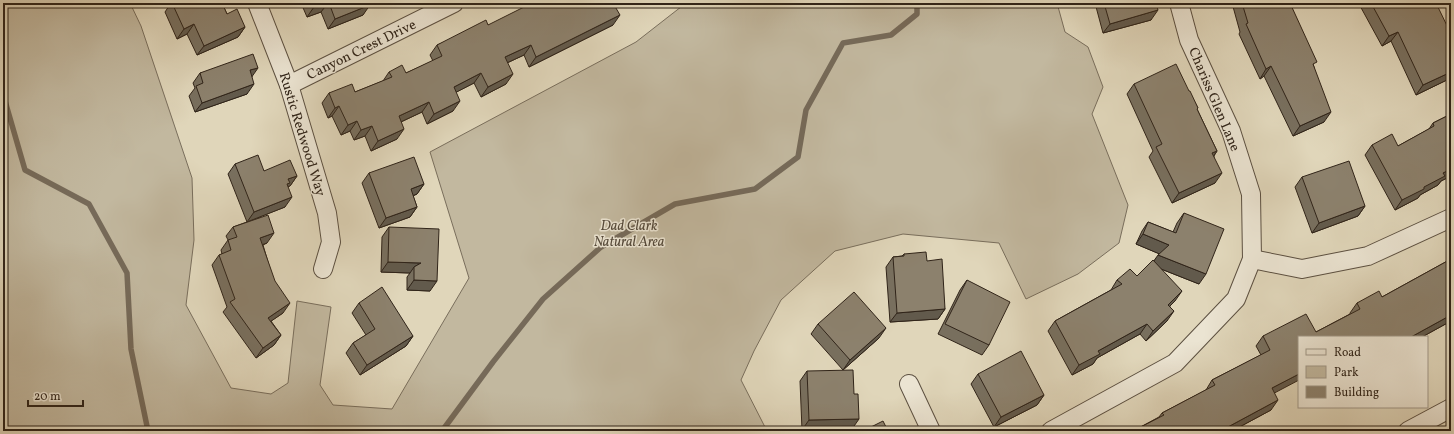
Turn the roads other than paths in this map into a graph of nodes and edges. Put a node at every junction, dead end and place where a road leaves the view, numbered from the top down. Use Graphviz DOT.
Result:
graph roads {
  1 [pos="256,3"];
  2 [pos="454,3"];
  3 [pos="1179,3"];
  4 [pos="289,85"];
  5 [pos="1451,218"];
  6 [pos="1252,259"];
  7 [pos="323,269"];
  8 [pos="910,384"];
  9 [pos="1451,408"];
  10 [pos="1411,430"];
  11 [pos="932,431"];
  12 [pos="1051,431"];
  1 -- 4 [label="street, Rustic Redwood Way"];
  2 -- 4 [label="street, Canyon Crest Drive"];
  3 -- 6 [label="street, Chariss Glen Lane"];
  4 -- 7 [label="street, Rustic Redwood Way"];
  5 -- 6 [label="street"];
  6 -- 12 [label="street, Chariss Glen Lane"];
  8 -- 11 [label="street"];
  9 -- 10 [label="street"];
}
